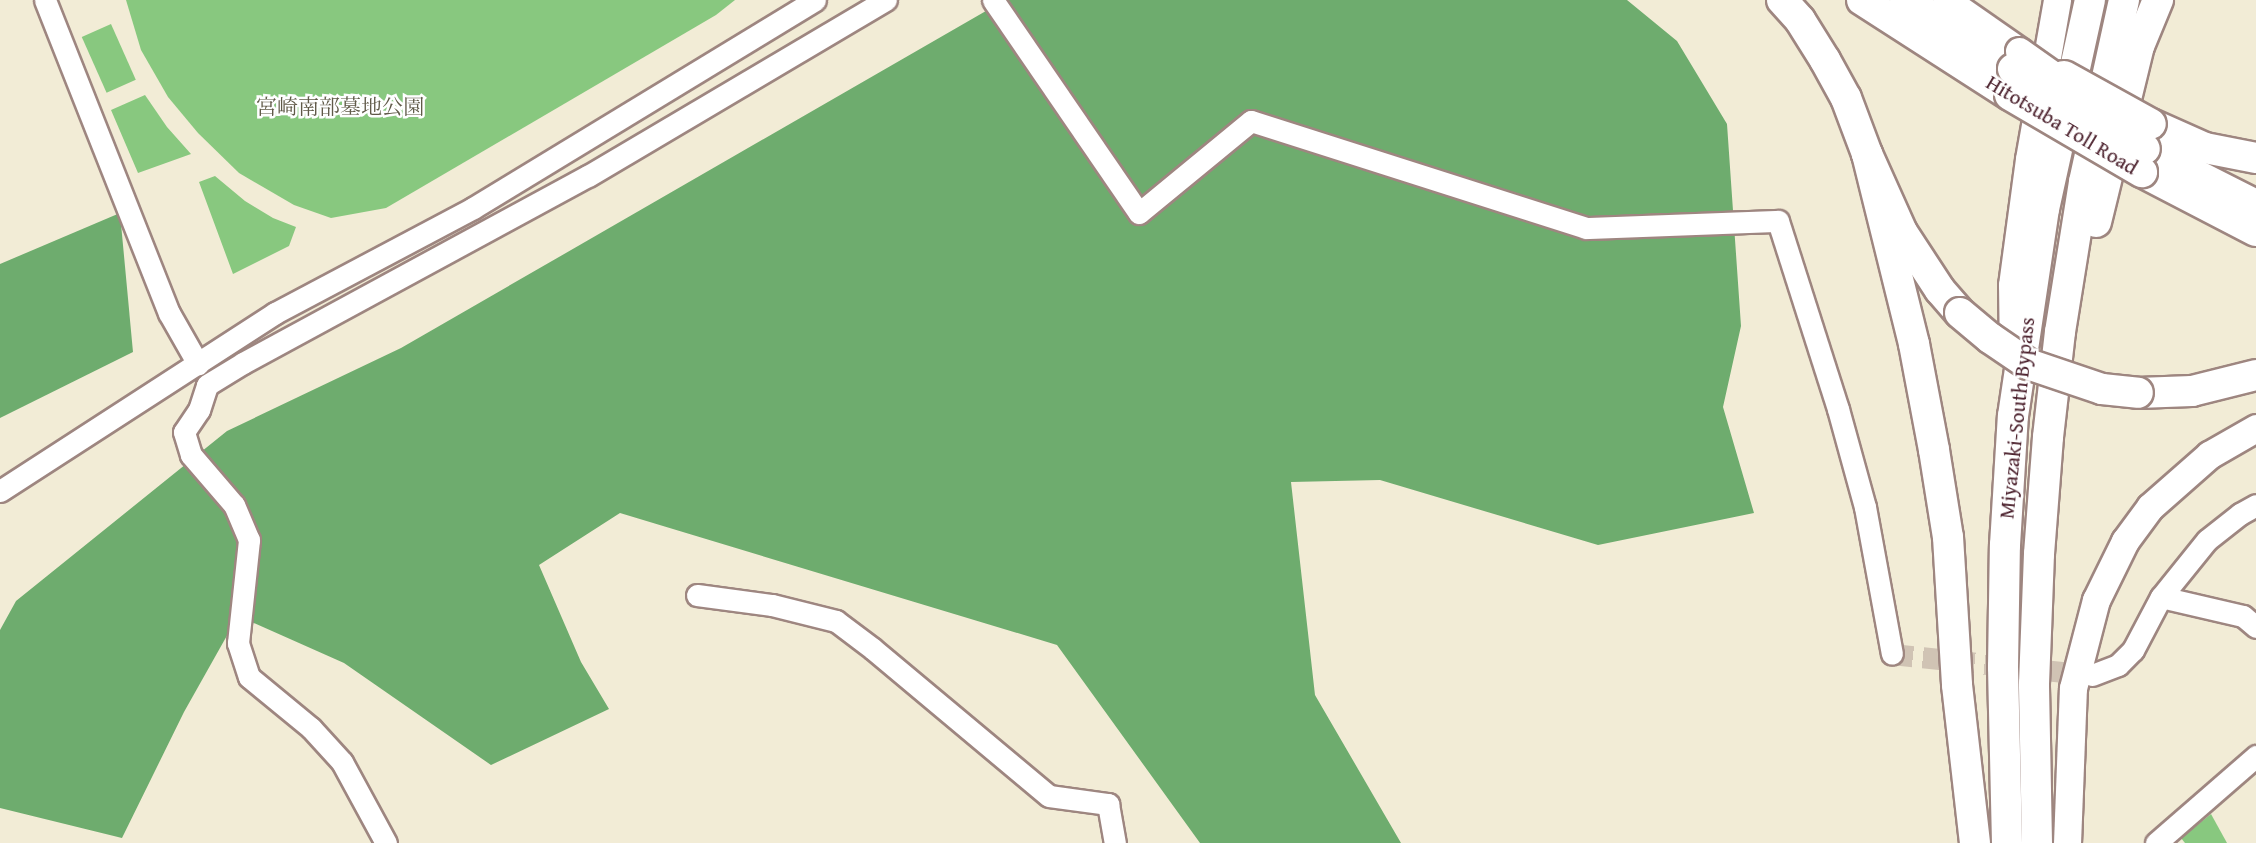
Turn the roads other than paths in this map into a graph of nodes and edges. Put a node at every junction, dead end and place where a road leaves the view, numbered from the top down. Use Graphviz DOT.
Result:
graph roads {
  1 [pos="45,0"];
  2 [pos="815,0"];
  3 [pos="886,0"];
  4 [pos="993,0"];
  5 [pos="1782,0"];
  6 [pos="1905,0"];
  7 [pos="1926,0"];
  8 [pos="1946,0"];
  9 [pos="2057,0"];
  10 [pos="2090,0"];
  11 [pos="2124,0"];
  12 [pos="2158,0"];
  13 [pos="1868,4"];
  14 [pos="2014,72"];
  15 [pos="2147,146"];
  16 [pos="1867,154"];
  17 [pos="2256,158"];
  18 [pos="2256,195"];
  19 [pos="2256,205"];
  20 [pos="2256,231"];
  21 [pos="198,363"];
  22 [pos="2256,375"];
  23 [pos="2013,416"];
  24 [pos="2256,428"];
  25 [pos="2048,437"];
  26 [pos="0,491"];
  27 [pos="2256,505"];
  28 [pos="697,595"];
  29 [pos="2161,597"];
  30 [pos="2256,627"];
  31 [pos="1892,654"];
  32 [pos="2092,675"];
  33 [pos="2256,756"];
  34 [pos="386,843"];
  35 [pos="1115,843"];
  36 [pos="1975,843"];
  37 [pos="2007,843"];
  38 [pos="2037,843"];
  39 [pos="2067,843"];
  40 [pos="2156,843"];
  1 -- 21 [label="street"];
  2 -- 21 [label="street"];
  3 -- 34 [label="street"];
  4 -- 31 [label="street"];
  5 -- 16 [label="highway"];
  6 -- 14 [label="highway"];
  7 -- 14 [label="highway"];
  8 -- 14 [label="main road"];
  9 -- 23 [label="main road"];
  10 -- 23 [label="highway, Miyazaki-South Bypass"];
  11 -- 25 [label="highway, Miyazaki-South Bypass"];
  12 -- 25 [label="highway"];
  13 -- 14 [label="highway, Hitotsuba Toll Road"];
  14 -- 15 [label="highway, bridge"];
  15 -- 17 [label="highway"];
  15 -- 18 [label="main road"];
  15 -- 19 [label="highway"];
  15 -- 20 [label="highway, Hitotsuba Toll Road"];
  16 -- 22 [label="highway, bridge"];
  16 -- 36 [label="highway"];
  21 -- 26 [label="street"];
  23 -- 37 [label="highway, Miyazaki-South Bypass"];
  24 -- 39 [label="main road"];
  25 -- 38 [label="highway, Miyazaki-South Bypass"];
  27 -- 29 [label="street"];
  28 -- 35 [label="street"];
  29 -- 30 [label="street"];
  29 -- 32 [label="street"];
  33 -- 40 [label="street"];
}
